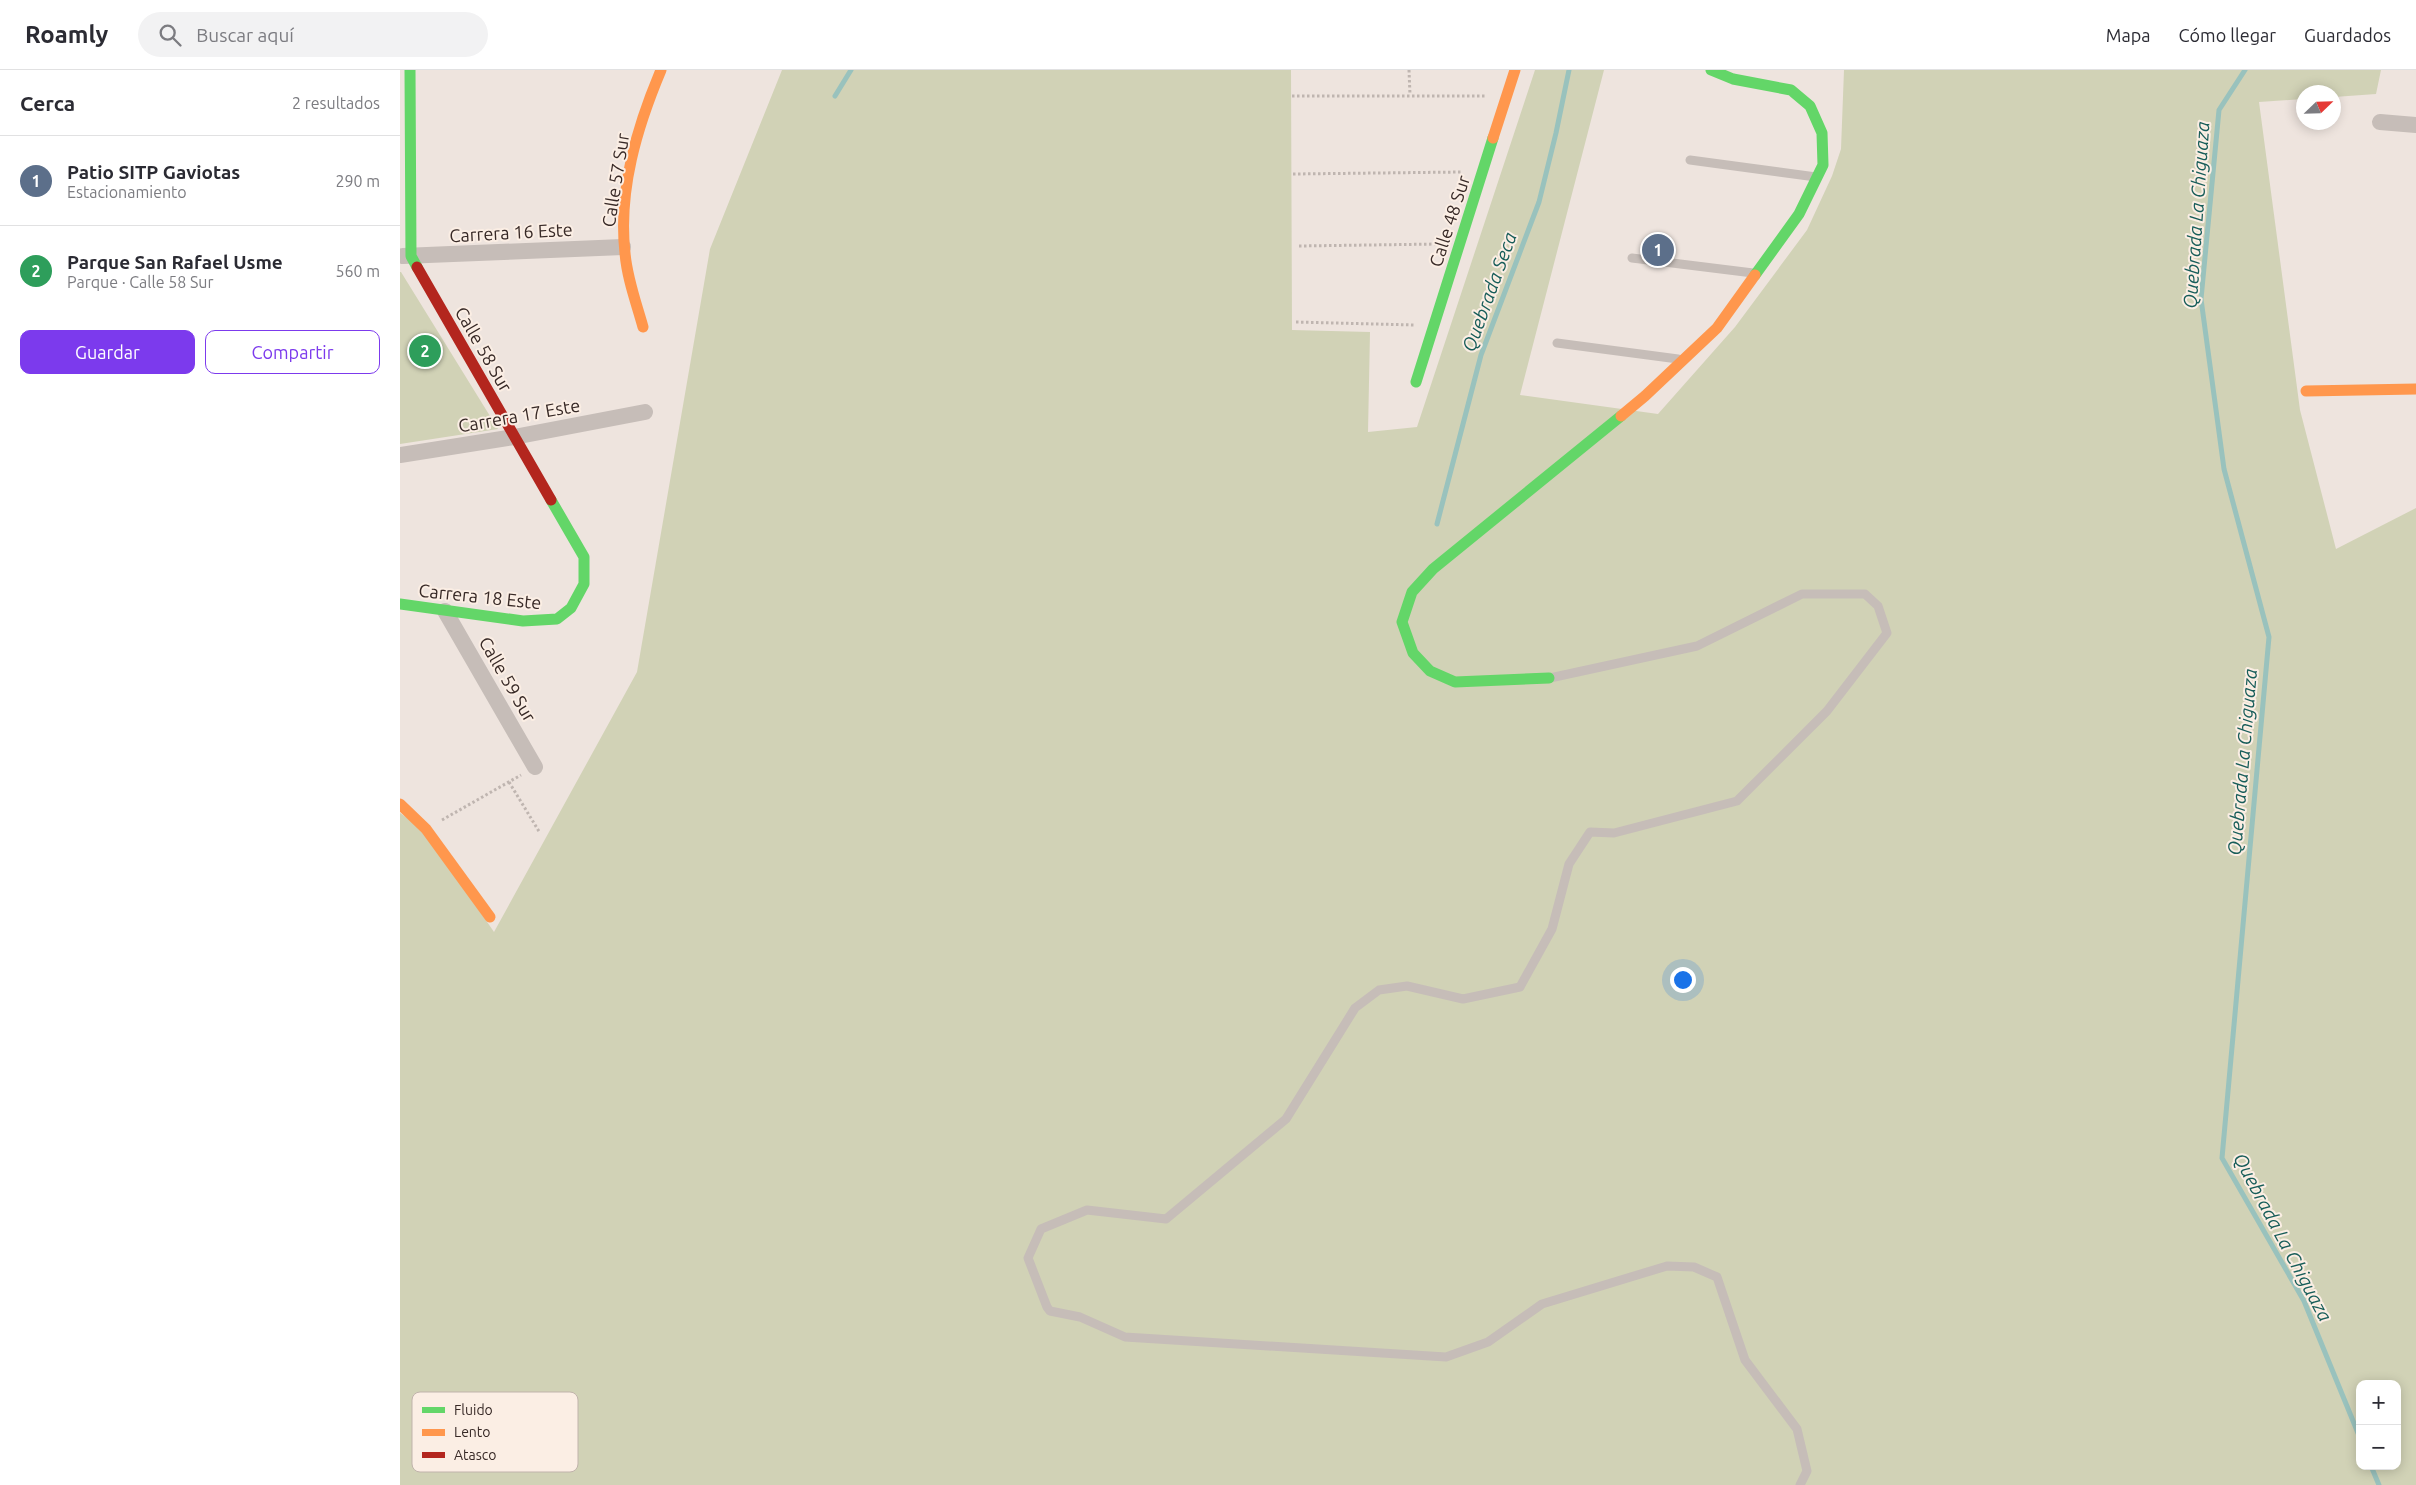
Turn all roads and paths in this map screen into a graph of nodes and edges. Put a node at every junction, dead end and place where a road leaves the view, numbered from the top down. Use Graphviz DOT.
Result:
graph roads {
  1 [pos="410,70"];
  2 [pos="661,70"];
  3 [pos="1409,70"];
  4 [pos="1515,70"];
  5 [pos="1711,70"];
  6 [pos="1410,95"];
  7 [pos="1292,96"];
  8 [pos="1507,96"];
  9 [pos="2380,122"];
  10 [pos="2416,125"];
  11 [pos="1690,160"];
  12 [pos="1483,172"];
  13 [pos="1293,174"];
  14 [pos="1817,177"];
  15 [pos="1460,245"];
  16 [pos="624,246"];
  17 [pos="1299,246"];
  18 [pos="405,256"];
  19 [pos="1632,258"];
  20 [pos="1757,274"];
  21 [pos="1296,322"];
  22 [pos="1434,325"];
  23 [pos="643,327"];
  24 [pos="1557,343"];
  25 [pos="1684,360"];
  26 [pos="1416,382"];
  27 [pos="2416,389"];
  28 [pos="2306,392"];
  29 [pos="645,412"];
  30 [pos="514,437"];
  31 [pos="400,456"];
  32 [pos="400,604"];
  33 [pos="445,611"];
  34 [pos="557,619"];
  35 [pos="1549,678"];
  36 [pos="535,767"];
  37 [pos="509,782"];
  38 [pos="400,804"];
  39 [pos="426,828"];
  40 [pos="540,833"];
  41 [pos="490,917"];
  42 [pos="1800,1485"];
  1 -- 18 [label="street, Calle 58 Sur"];
  2 -- 16 [label="street, Calle 57 Sur"];
  3 -- 6 [label="path"];
  4 -- 8 [label="street, Calle 48 Sur"];
  5 -- 14 [label="street"];
  6 -- 7 [label="path"];
  6 -- 8 [label="path"];
  8 -- 12 [label="street, Calle 48 Sur"];
  9 -- 10 [label="street"];
  11 -- 14 [label="lane"];
  12 -- 13 [label="path"];
  12 -- 15 [label="street, Calle 48 Sur"];
  14 -- 20 [label="street"];
  15 -- 17 [label="path"];
  15 -- 22 [label="street, Calle 48 Sur"];
  16 -- 18 [label="street, Carrera 16 Este"];
  16 -- 23 [label="street, Calle 57 Sur"];
  18 -- 30 [label="street, Calle 58 Sur"];
  19 -- 20 [label="lane"];
  20 -- 25 [label="street"];
  21 -- 22 [label="path"];
  22 -- 26 [label="street, Calle 48 Sur"];
  24 -- 25 [label="lane"];
  25 -- 35 [label="street"];
  27 -- 28 [label="street"];
  29 -- 30 [label="street, Carrera 17 Este"];
  30 -- 31 [label="street, Carrera 17 Este"];
  30 -- 34 [label="street, Calle 58 Sur"];
  32 -- 33 [label="street, Carrera 18 Este"];
  33 -- 34 [label="street, Carrera 18 Este"];
  33 -- 36 [label="street, Calle 59 Sur"];
  35 -- 42 [label="lane"];
  36 -- 37 [label="path"];
  37 -- 39 [label="path"];
  37 -- 40 [label="path"];
  38 -- 39 [label="street"];
  39 -- 41 [label="street"];
}
